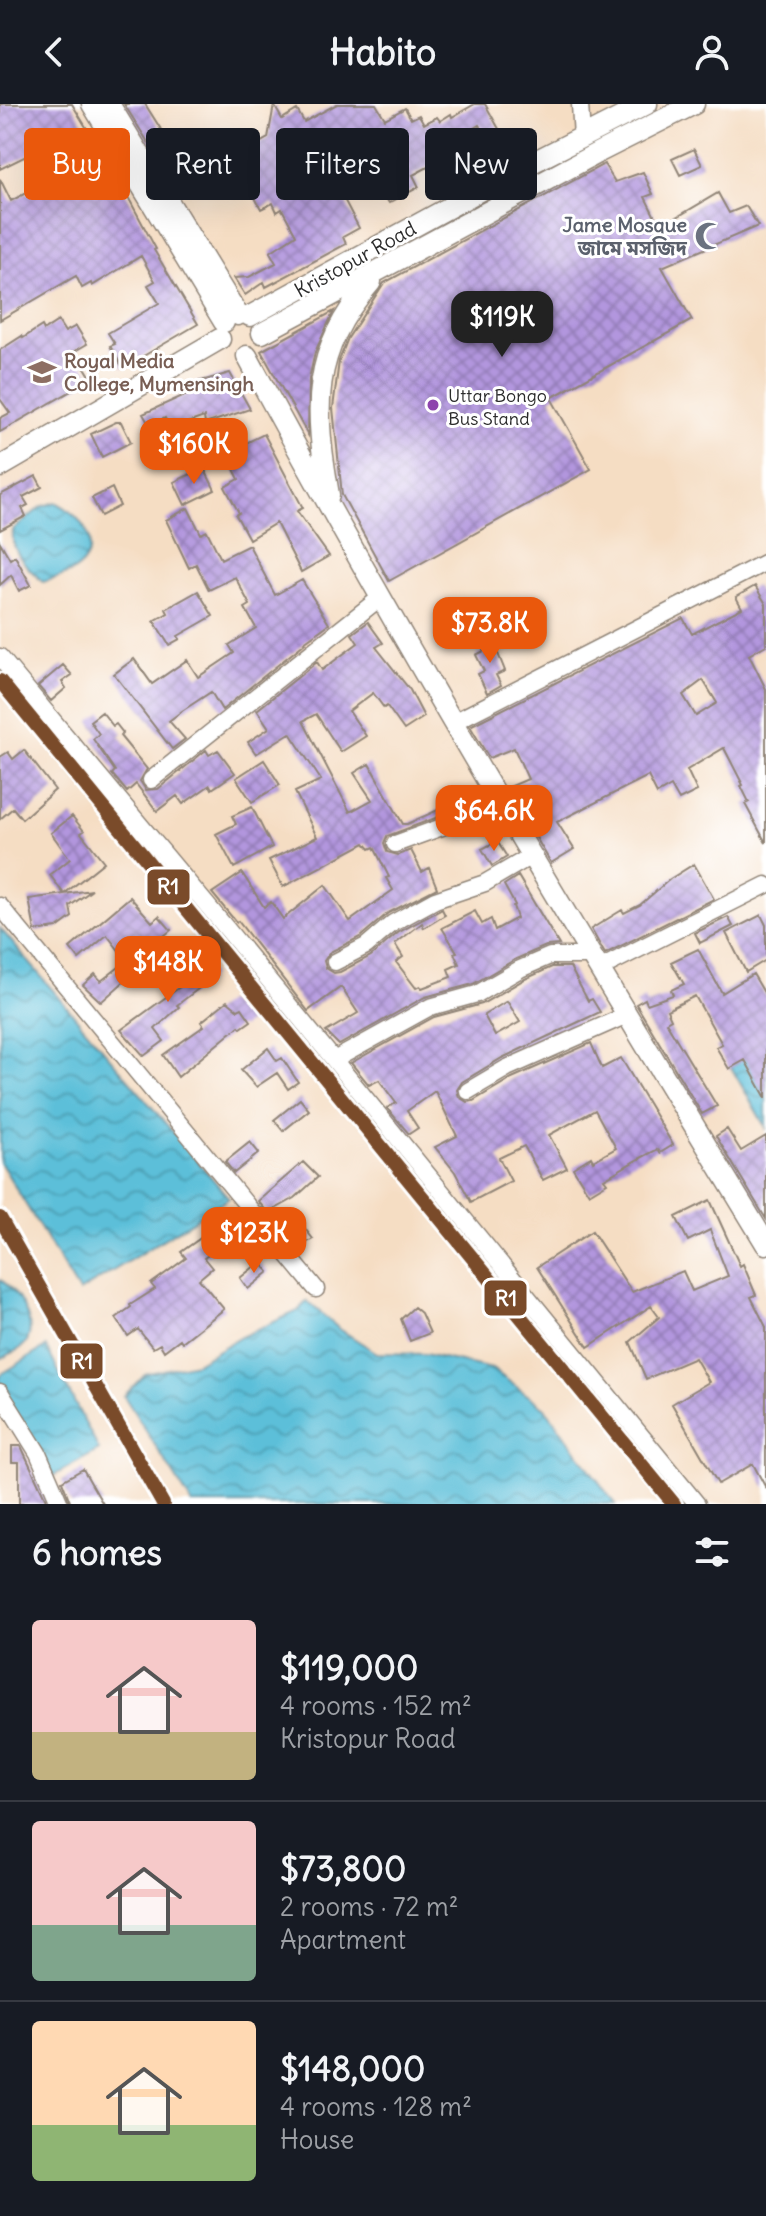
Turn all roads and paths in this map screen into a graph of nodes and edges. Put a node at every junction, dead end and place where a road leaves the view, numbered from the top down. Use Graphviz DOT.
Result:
graph roads {
  1 [pos="92,104"];
  2 [pos="109,104"];
  3 [pos="580,104"];
  4 [pos="647,104"];
  5 [pos="694,104"];
  6 [pos="589,142"];
  7 [pos="380,272"];
  8 [pos="233,323"];
  9 [pos="262,333"];
  10 [pos="247,356"];
  11 [pos="0,467"];
  12 [pos="332,514"];
  13 [pos="766,562"];
  14 [pos="381,597"];
  15 [pos="0,657"];
  16 [pos="452,723"];
  17 [pos="151,780"];
  18 [pos="500,806"];
  19 [pos="395,844"];
  20 [pos="531,856"];
  21 [pos="766,885"];
  22 [pos="0,906"];
  23 [pos="335,962"];
  24 [pos="595,962"];
  25 [pos="627,1015"];
  26 [pos="334,1060"];
  27 [pos="468,1091"];
  28 [pos="766,1244"];
  29 [pos="316,1289"];
  30 [pos="0,1392"];
  31 [pos="60,1504"];
  32 [pos="697,1504"];
  1 -- 8 [label="main road"];
  2 -- 8 [label="main road"];
  3 -- 6 [label="street"];
  4 -- 6 [label="main road"];
  5 -- 6 [label="main road"];
  6 -- 7 [label="main road, Kristopur Road"];
  6 -- 8 [label="main road, Kristopur Road"];
  7 -- 9 [label="main road, Kristopur Road"];
  7 -- 12 [label="main road"];
  8 -- 9 [label="main road"];
  8 -- 10 [label="main road"];
  8 -- 11 [label="main road, Kristopur Road"];
  9 -- 10 [label="main road"];
  10 -- 12 [label="main road"];
  12 -- 14 [label="main road"];
  13 -- 16 [label="street"];
  14 -- 16 [label="main road"];
  14 -- 17 [label="street"];
  15 -- 26 [label="street"];
  16 -- 18 [label="main road"];
  18 -- 19 [label="street"];
  18 -- 20 [label="main road"];
  20 -- 23 [label="street"];
  20 -- 24 [label="main road"];
  21 -- 24 [label="street"];
  22 -- 29 [label="street"];
  24 -- 25 [label="main road"];
  24 -- 26 [label="street"];
  25 -- 27 [label="street"];
  25 -- 28 [label="main road"];
  26 -- 32 [label="street"];
  30 -- 31 [label="street"];
}
